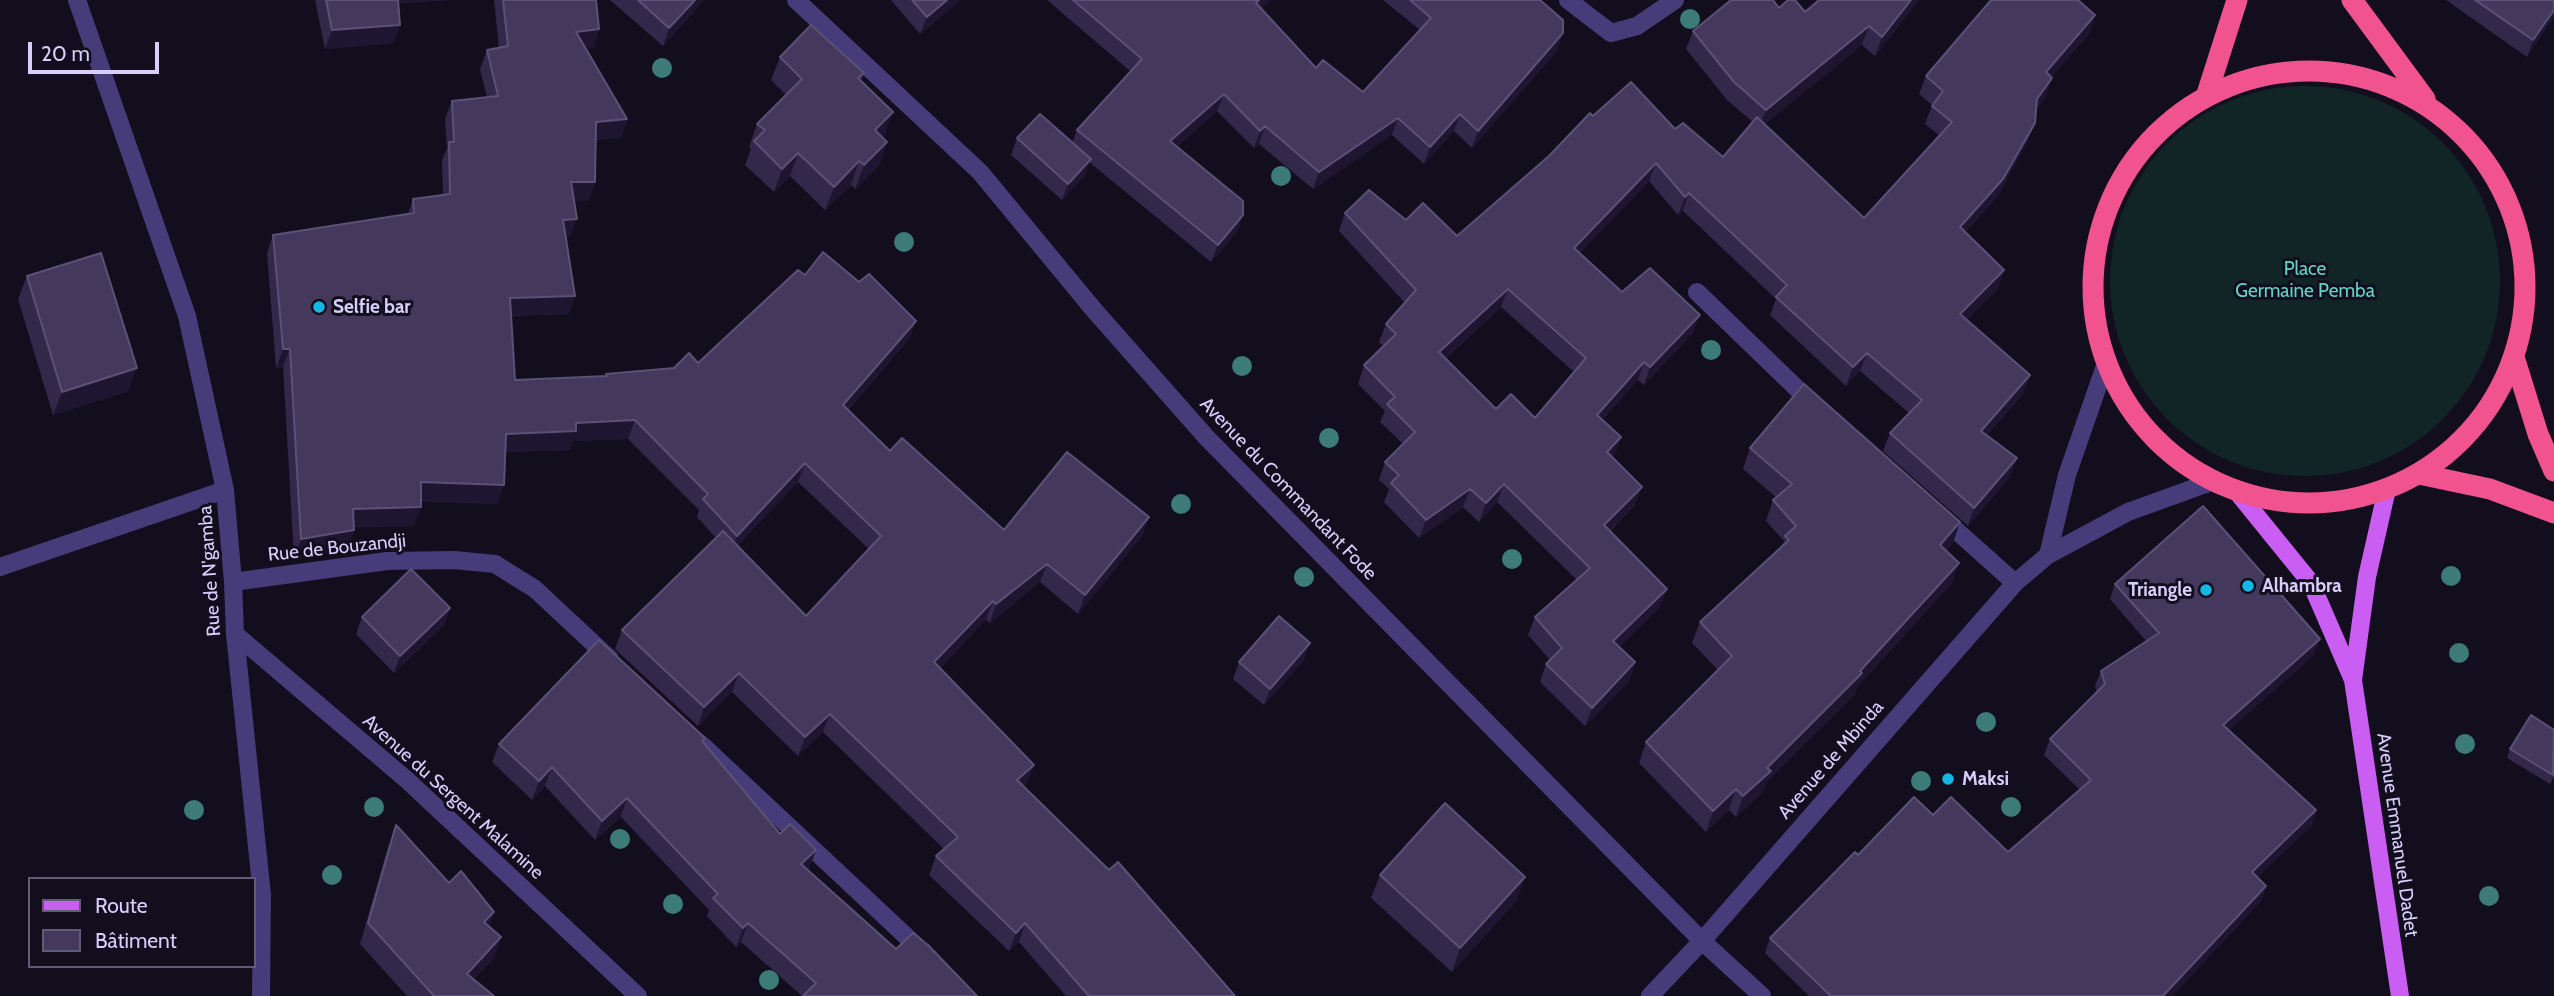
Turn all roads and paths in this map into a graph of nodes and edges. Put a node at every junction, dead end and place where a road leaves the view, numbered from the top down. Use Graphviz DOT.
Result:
graph roads {
  1 [pos="77,0"];
  2 [pos="796,0"];
  3 [pos="1568,0"];
  4 [pos="1675,0"];
  5 [pos="2237,0"];
  6 [pos="2352,0"];
  7 [pos="2207,94"];
  8 [pos="2426,101"];
  9 [pos="1697,292"];
  10 [pos="2515,360"];
  11 [pos="2105,366"];
  12 [pos="1829,418"];
  13 [pos="2554,471"];
  14 [pos="2419,474"];
  15 [pos="2211,482"];
  16 [pos="2387,489"];
  17 [pos="225,490"];
  18 [pos="2238,493"];
  19 [pos="1922,500"];
  20 [pos="2554,513"];
  21 [pos="2048,555"];
  22 [pos="0,567"];
  23 [pos="233,582"];
  24 [pos="2015,583"];
  25 [pos="235,634"];
  26 [pos="625,673"];
  27 [pos="2353,680"];
  28 [pos="685,729"];
  29 [pos="1702,941"];
  30 [pos="924,953"];
  31 [pos="261,996"];
  32 [pos="638,996"];
  33 [pos="1650,996"];
  34 [pos="1762,996"];
  35 [pos="2400,996"];
  1 -- 17 [label="street, Rue de N'gamba"];
  2 -- 29 [label="street, Avenue du Commandant Fode"];
  3 -- 4 [label="street"];
  5 -- 7 [label="highway"];
  6 -- 8 [label="highway"];
  7 -- 8 [label="highway"];
  7 -- 11 [label="highway"];
  8 -- 10 [label="highway"];
  9 -- 12 [label="street"];
  10 -- 13 [label="highway"];
  10 -- 14 [label="highway"];
  11 -- 15 [label="highway"];
  11 -- 21 [label="street"];
  14 -- 16 [label="highway"];
  14 -- 20 [label="highway"];
  15 -- 18 [label="highway"];
  15 -- 21 [label="street, Avenue de Mbinda"];
  16 -- 18 [label="highway"];
  16 -- 27 [label="main road, Avenue Emmanuel Dadet"];
  17 -- 22 [label="street"];
  17 -- 23 [label="street, Rue de N'gamba"];
  18 -- 27 [label="main road, Avenue Emmanuel Dadet"];
  19 -- 24 [label="street"];
  21 -- 24 [label="street, Avenue de Mbinda"];
  23 -- 25 [label="street, Rue de N'gamba"];
  23 -- 26 [label="street, Rue de Bouzandji"];
  24 -- 29 [label="street, Avenue de Mbinda"];
  25 -- 31 [label="street, Rue de N'gamba"];
  25 -- 32 [label="street, Avenue du Sergent Malamine"];
  27 -- 35 [label="main road, Avenue Emmanuel Dadet"];
  28 -- 30 [label="street"];
  29 -- 33 [label="street, Avenue de Mbinda"];
  29 -- 34 [label="street, Avenue du Commandant Fode"];
}
